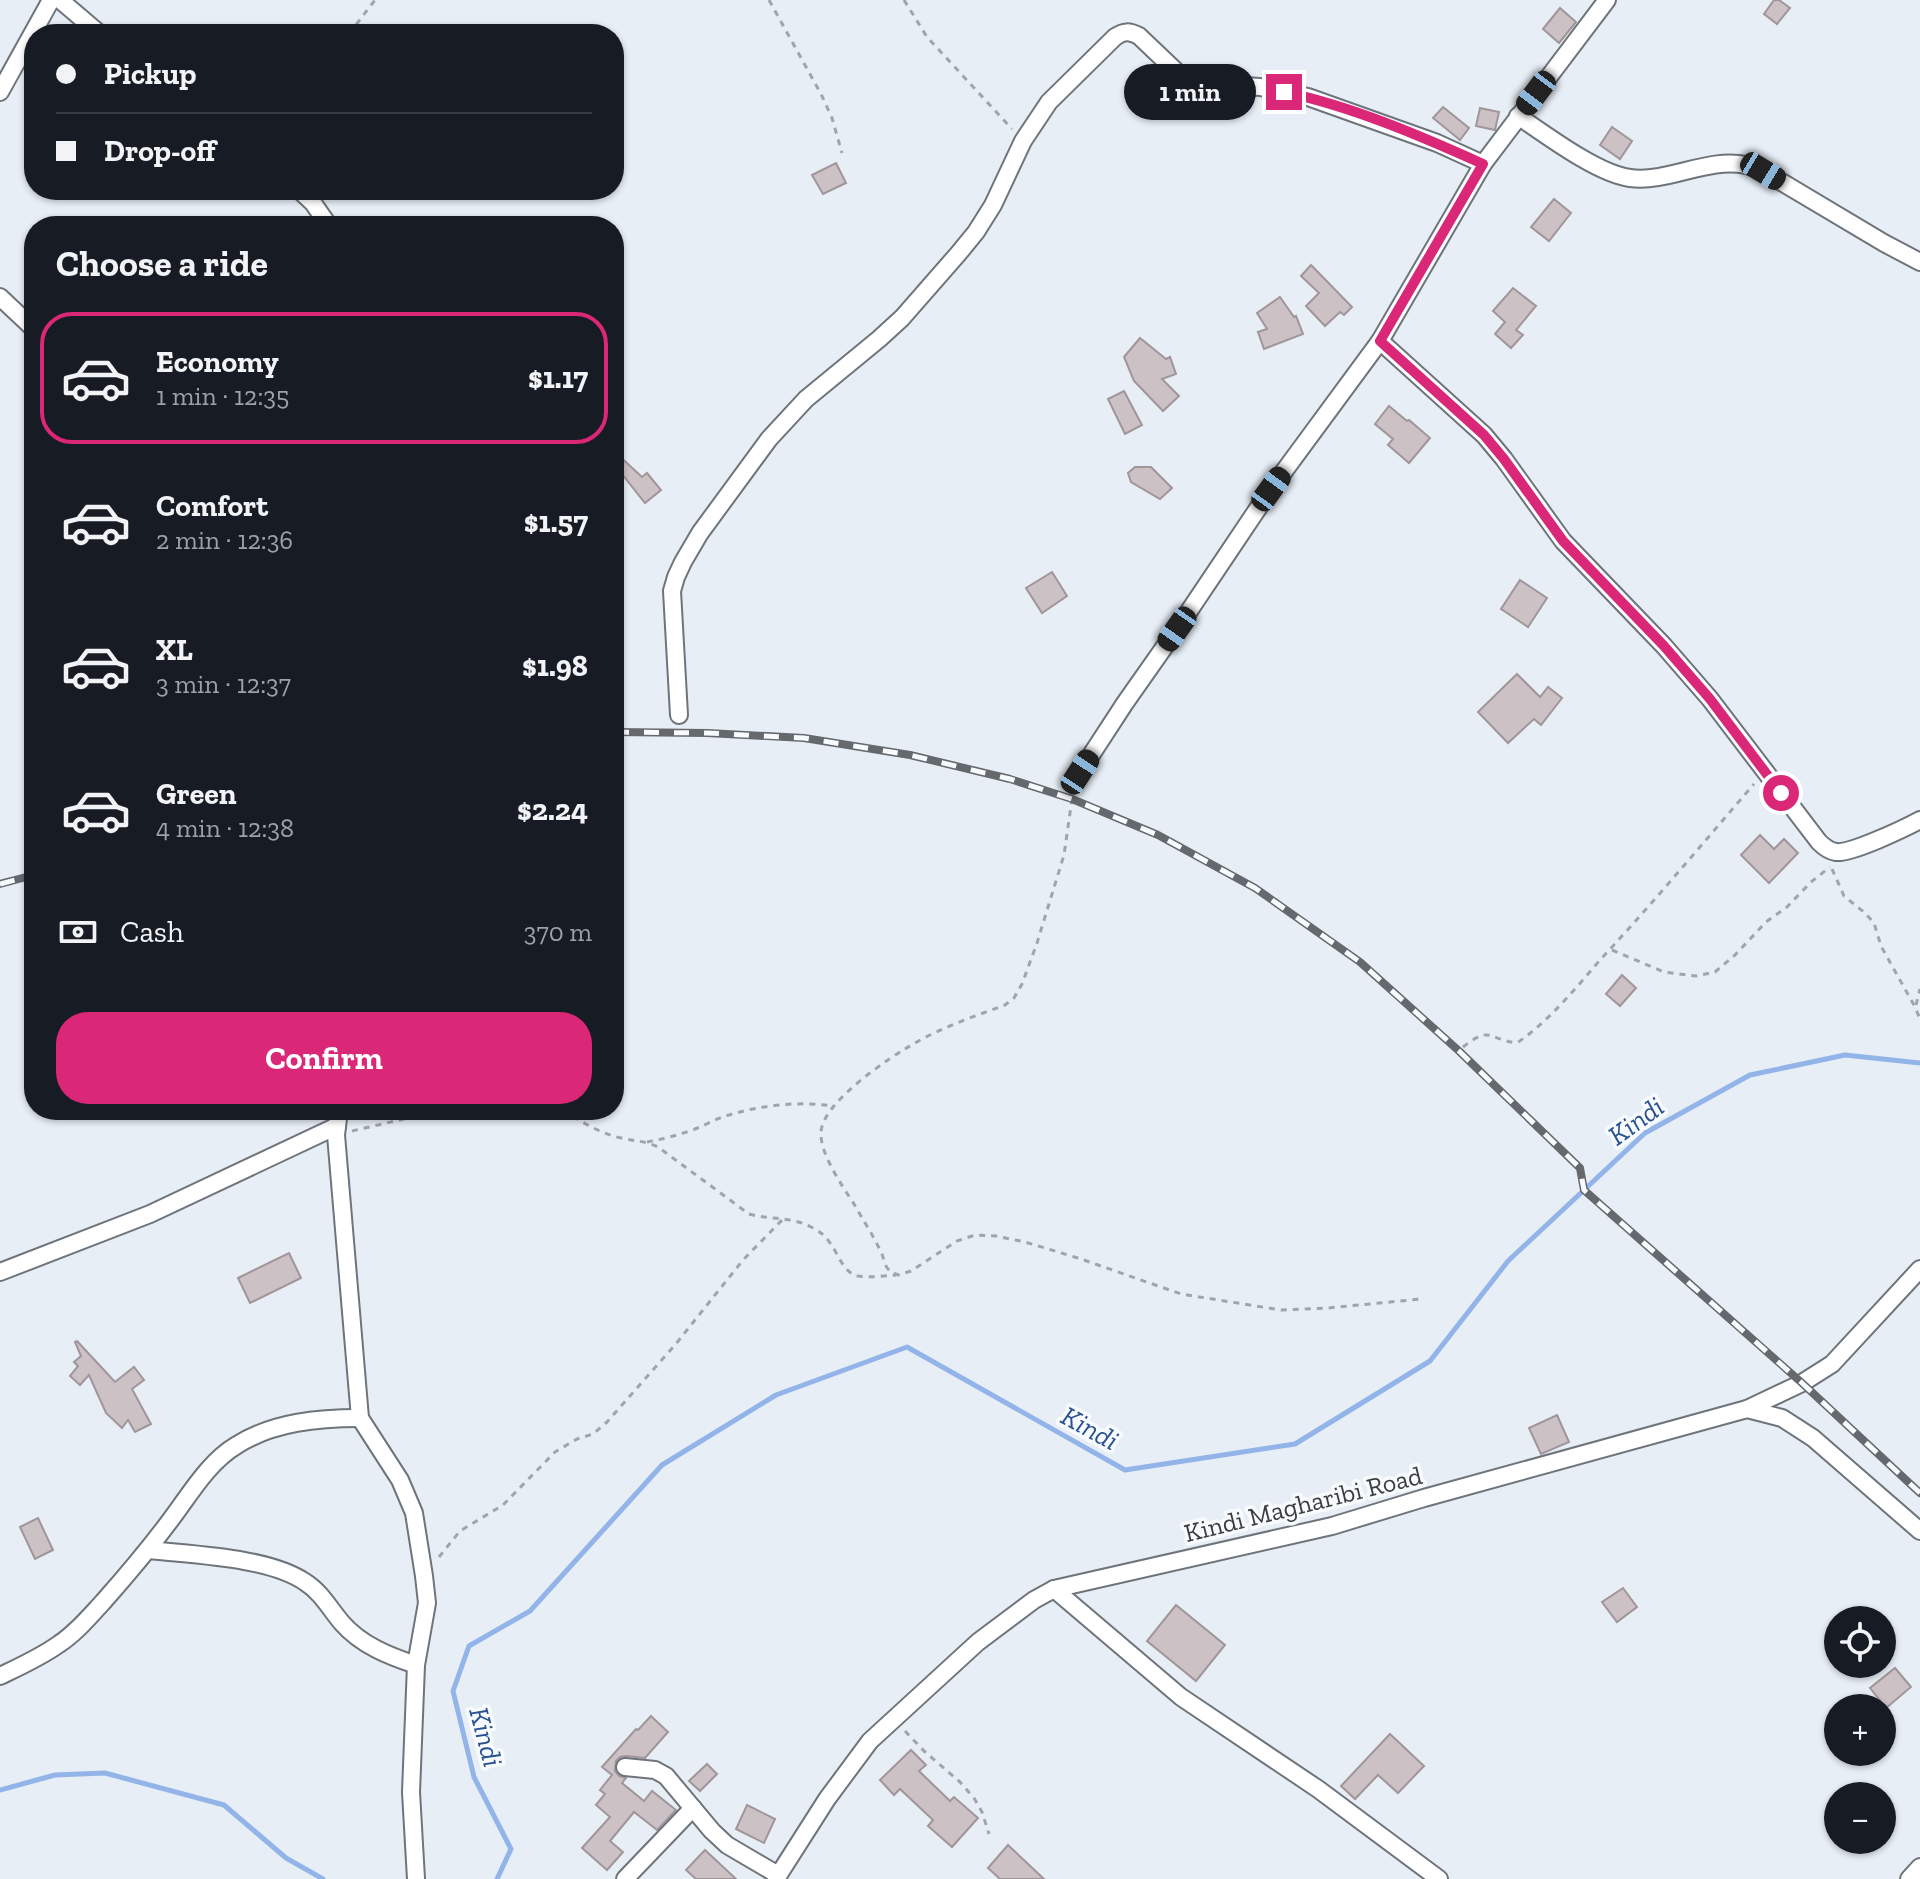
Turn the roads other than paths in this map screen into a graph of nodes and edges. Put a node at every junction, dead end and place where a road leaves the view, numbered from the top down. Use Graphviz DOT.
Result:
graph roads {
  1 [pos="51,0"];
  2 [pos="60,0"];
  3 [pos="1607,0"];
  4 [pos="38,24"];
  5 [pos="88,24"];
  6 [pos="24,49"];
  7 [pos="0,92"];
  8 [pos="1518,116"];
  9 [pos="1483,164"];
  10 [pos="310,200"];
  11 [pos="322,216"];
  12 [pos="1920,262"];
  13 [pos="0,297"];
  14 [pos="24,320"];
  15 [pos="1380,341"];
  16 [pos="679,715"];
  17 [pos="1080,772"];
  18 [pos="1920,820"];
  19 [pos="337,1124"];
  20 [pos="1920,1269"];
  21 [pos="0,1272"];
  22 [pos="1747,1409"];
  23 [pos="360,1418"];
  24 [pos="1920,1531"];
  25 [pos="149,1550"];
  26 [pos="1054,1589"];
  27 [pos="416,1665"];
  28 [pos="0,1676"];
  29 [pos="625,1767"];
  30 [pos="693,1808"];
  31 [pos="1920,1867"];
  32 [pos="777,1877"];
  33 [pos="416,1879"];
  34 [pos="625,1879"];
  35 [pos="1439,1879"];
  36 [pos="1909,1879"];
  1 -- 4 [label="street"];
  2 -- 5 [label="street"];
  3 -- 8 [label="street"];
  6 -- 7 [label="street"];
  8 -- 9 [label="street"];
  8 -- 12 [label="street"];
  9 -- 15 [label="street"];
  9 -- 16 [label="street"];
  10 -- 11 [label="street"];
  13 -- 14 [label="street"];
  15 -- 17 [label="street"];
  15 -- 18 [label="street"];
  19 -- 21 [label="street"];
  19 -- 23 [label="street"];
  20 -- 22 [label="street, Kindi Magharibi Road"];
  22 -- 24 [label="street"];
  22 -- 26 [label="street, Kindi Magharibi Road"];
  23 -- 25 [label="street"];
  23 -- 27 [label="street"];
  25 -- 27 [label="street"];
  25 -- 28 [label="street"];
  26 -- 32 [label="street, Kindi Magharibi Road"];
  26 -- 35 [label="street"];
  27 -- 33 [label="street"];
  29 -- 30 [label="street"];
  30 -- 32 [label="street"];
  30 -- 34 [label="street"];
  31 -- 36 [label="street"];
}
